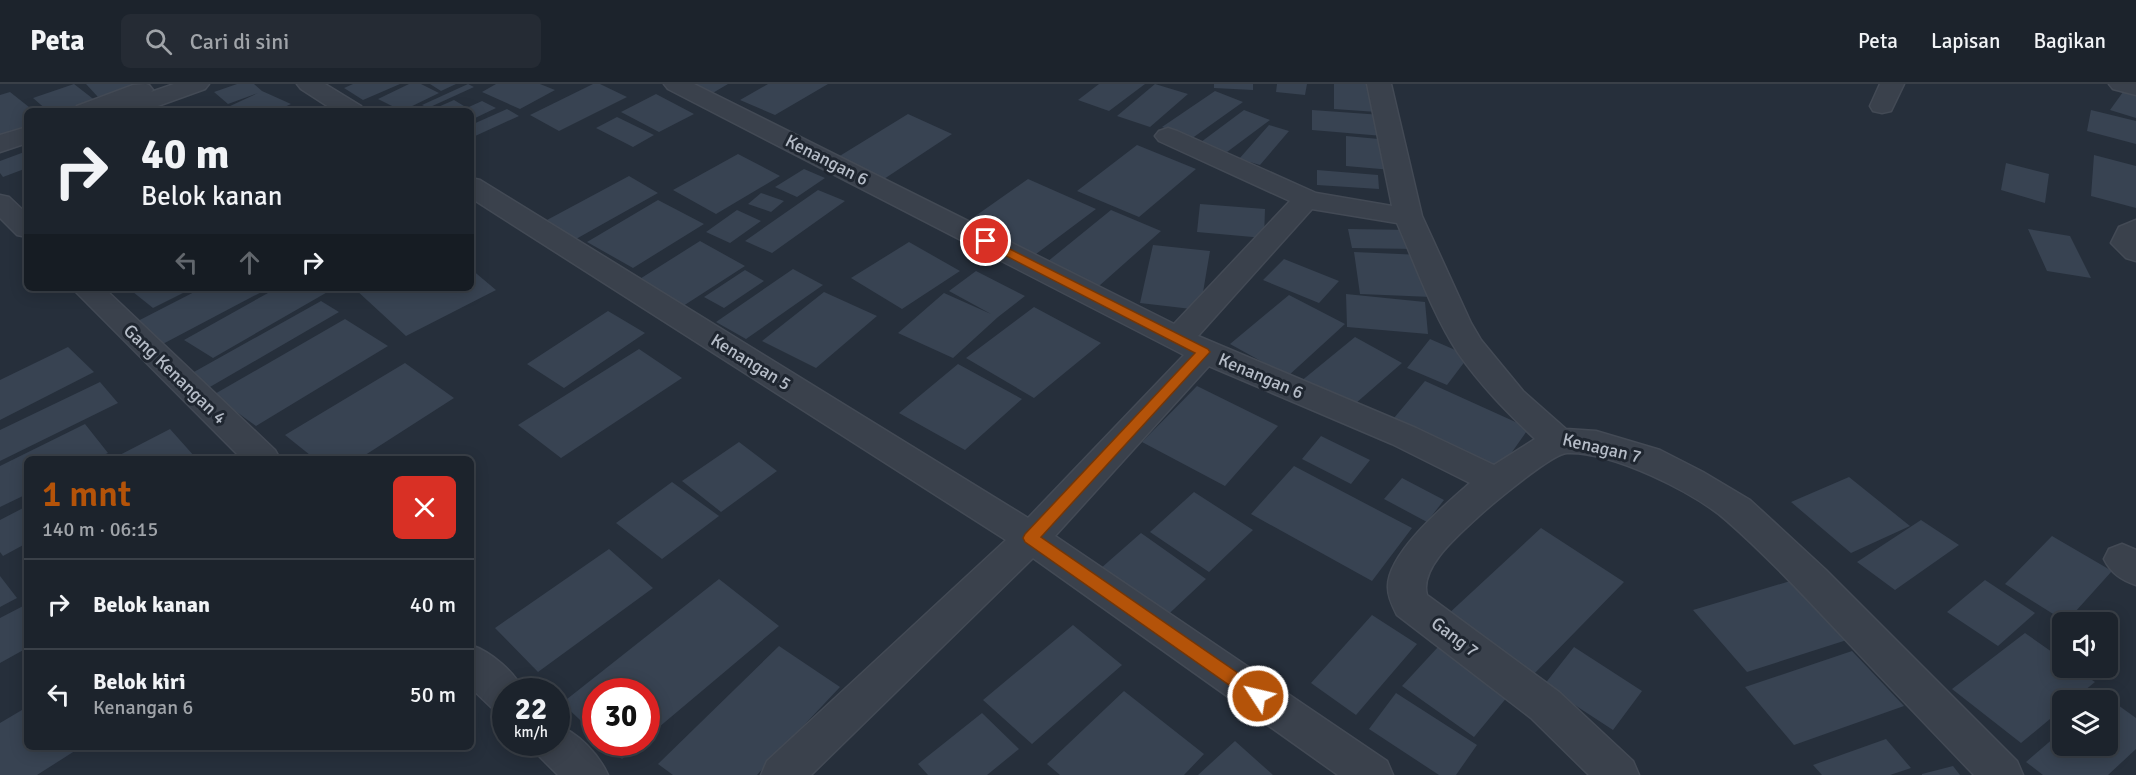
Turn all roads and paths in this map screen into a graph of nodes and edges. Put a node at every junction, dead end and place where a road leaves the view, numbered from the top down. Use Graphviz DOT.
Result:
graph roads {
  1 [pos="157,84"];
  2 [pos="197,84"];
  3 [pos="309,84"];
  4 [pos="676,84"];
  5 [pos="734,84"];
  6 [pos="1379,84"];
  7 [pos="1892,84"];
  8 [pos="2121,84"];
  9 [pos="2136,88"];
  10 [pos="708,99"];
  11 [pos="1882,106"];
  12 [pos="94,108"];
  13 [pos="129,108"];
  14 [pos="347,108"];
  15 [pos="24,135"];
  16 [pos="1168,136"];
  17 [pos="0,144"];
  18 [pos="474,188"];
  19 [pos="1307,199"];
  20 [pos="0,203"];
  21 [pos="1408,216"];
  22 [pos="24,226"];
  23 [pos="90,291"];
  24 [pos="1191,345"];
  25 [pos="1558,440"];
  26 [pos="260,456"];
  27 [pos="1496,481"];
  28 [pos="1031,538"];
  29 [pos="474,665"];
  30 [pos="492,682"];
  31 [pos="567,756"];
  32 [pos="587,775"];
  33 [pos="782,775"];
  34 [pos="1372,775"];
  35 [pos="1618,775"];
  36 [pos="2002,775"];
  1 -- 12 [label="street"];
  2 -- 13 [label="street"];
  3 -- 14 [label="street"];
  4 -- 10 [label="street, Kenangan 6"];
  5 -- 10 [label="street"];
  6 -- 21 [label="street, Kenagan 7"];
  7 -- 11 [label="street"];
  8 -- 9 [label="street"];
  10 -- 24 [label="street, Kenangan 6"];
  15 -- 17 [label="street"];
  16 -- 19 [label="street"];
  18 -- 28 [label="street, Kenangan 5"];
  19 -- 21 [label="street"];
  19 -- 24 [label="street"];
  20 -- 22 [label="street"];
  21 -- 25 [label="street, Kenagan 7"];
  23 -- 26 [label="street, Gang Kenangan 4"];
  24 -- 27 [label="street, Kenangan 6"];
  24 -- 28 [label="street"];
  25 -- 27 [label="street"];
  25 -- 36 [label="street, Kenagan 7"];
  27 -- 35 [label="street, Gang 7"];
  28 -- 33 [label="street"];
  28 -- 34 [label="street, Kenangan 5"];
  29 -- 30 [label="street"];
  31 -- 32 [label="street"];
}
